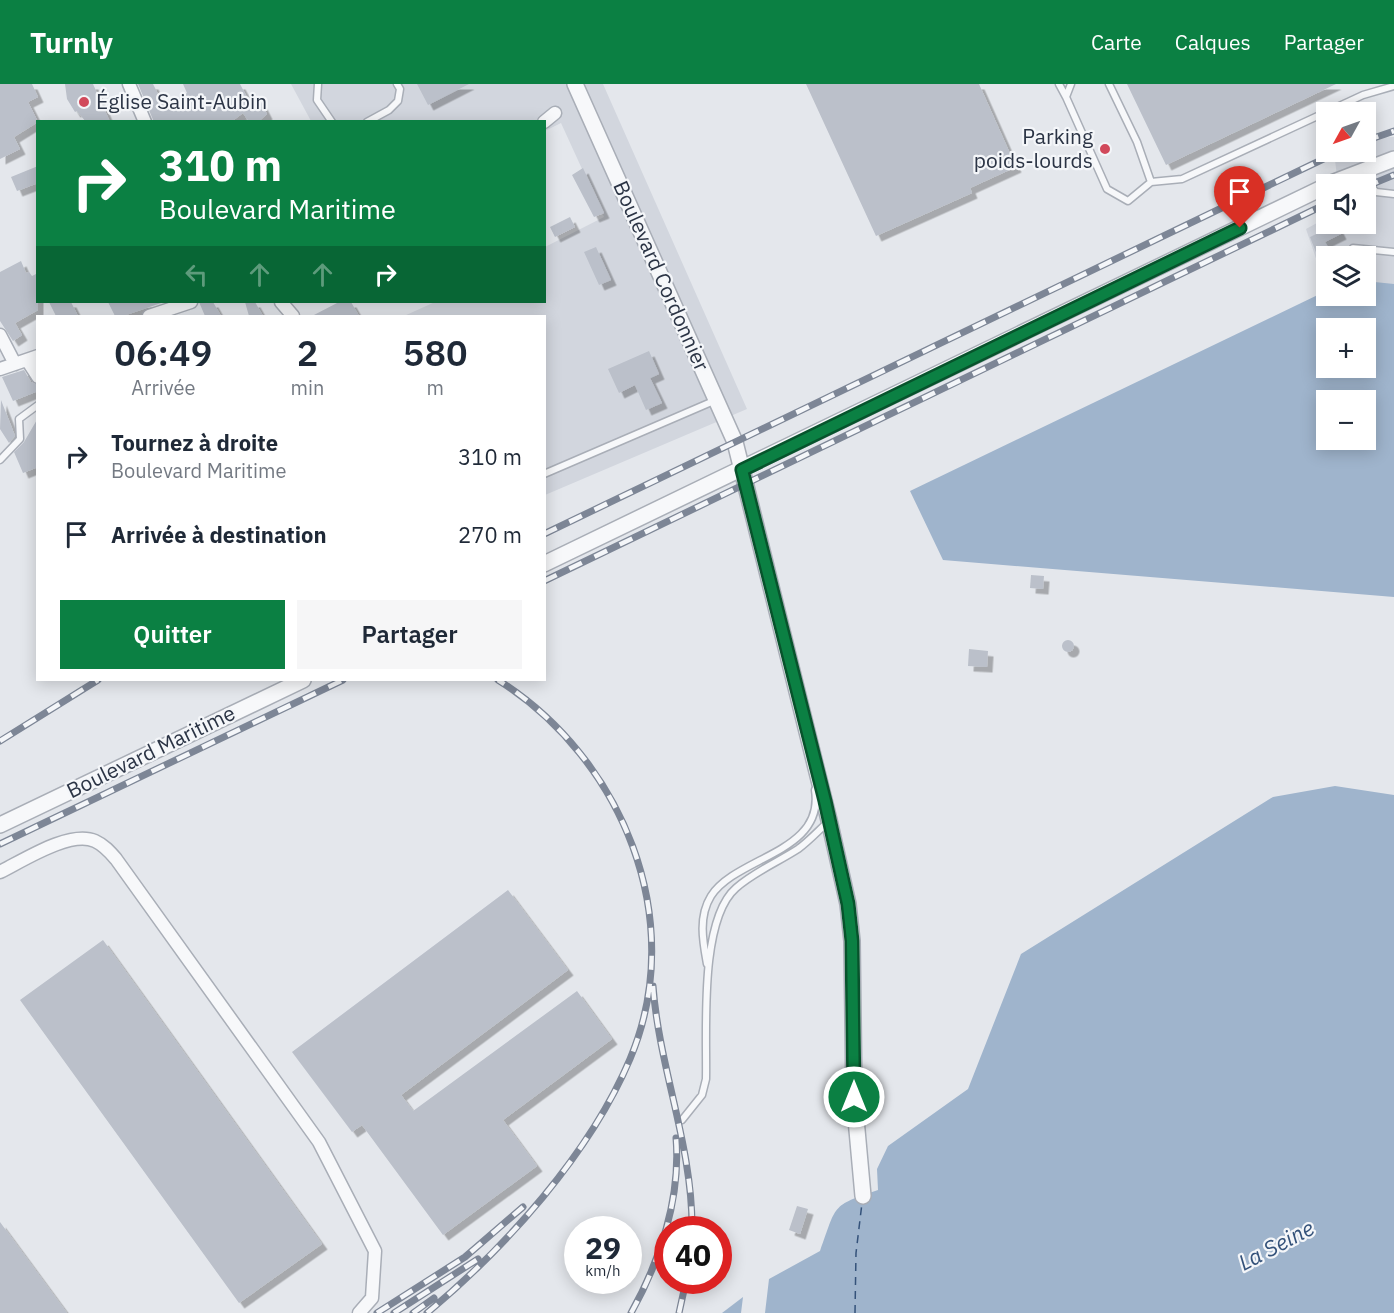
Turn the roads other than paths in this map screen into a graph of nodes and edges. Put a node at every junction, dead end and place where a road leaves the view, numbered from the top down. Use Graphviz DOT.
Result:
graph roads {
  1 [pos="129,84"];
  2 [pos="318,84"];
  3 [pos="397,84"];
  4 [pos="575,84"];
  5 [pos="1059,84"];
  6 [pos="1071,84"];
  7 [pos="1109,84"];
  8 [pos="1394,86"];
  9 [pos="1066,97"];
  10 [pos="555,113"];
  11 [pos="144,120"];
  12 [pos="331,120"];
  13 [pos="371,120"];
  14 [pos="546,120"];
  15 [pos="1394,159"];
  16 [pos="1359,172"];
  17 [pos="1354,174"];
  18 [pos="1150,182"];
  19 [pos="1316,190"];
  20 [pos="1394,194"];
  21 [pos="1376,250"];
  22 [pos="1394,252"];
  23 [pos="187,303"];
  24 [pos="282,303"];
  25 [pos="152,315"];
  26 [pos="292,315"];
  27 [pos="0,335"];
  28 [pos="27,360"];
  29 [pos="0,369"];
  30 [pos="36,374"];
  31 [pos="717,400"];
  32 [pos="36,407"];
  33 [pos="0,460"];
  34 [pos="742,470"];
  35 [pos="546,473"];
  36 [pos="546,563"];
  37 [pos="301,681"];
  38 [pos="811,745"];
  39 [pos="829,820"];
  40 [pos="0,825"];
  41 [pos="0,872"];
  42 [pos="708,969"];
  43 [pos="682,1120"];
  44 [pos="863,1196"];
  45 [pos="359,1313"];
  1 -- 11 [label="street"];
  2 -- 12 [label="lane"];
  3 -- 13 [label="lane"];
  4 -- 31 [label="street, Boulevard Cordonnier"];
  5 -- 9 [label="lane"];
  6 -- 9 [label="lane"];
  7 -- 18 [label="lane"];
  8 -- 18 [label="lane"];
  9 -- 18 [label="lane"];
  10 -- 14 [label="street"];
  15 -- 16 [label="street"];
  16 -- 17 [label="street"];
  16 -- 20 [label="lane"];
  19 -- 34 [label="street"];
  21 -- 22 [label="lane"];
  23 -- 25 [label="street"];
  24 -- 26 [label="street"];
  27 -- 28 [label="street"];
  28 -- 29 [label="street"];
  28 -- 30 [label="street"];
  31 -- 34 [label="street, Boulevard Cordonnier"];
  31 -- 35 [label="lane"];
  32 -- 33 [label="lane"];
  34 -- 36 [label="street"];
  34 -- 38 [label="street, Boulevard Cordonnier"];
  37 -- 40 [label="street, Boulevard Maritime"];
  38 -- 39 [label="street, Boulevard Cordonnier"];
  38 -- 42 [label="lane"];
  39 -- 42 [label="lane"];
  39 -- 44 [label="street, Boulevard Cordonnier"];
  41 -- 45 [label="street"];
  42 -- 43 [label="lane"];
}
